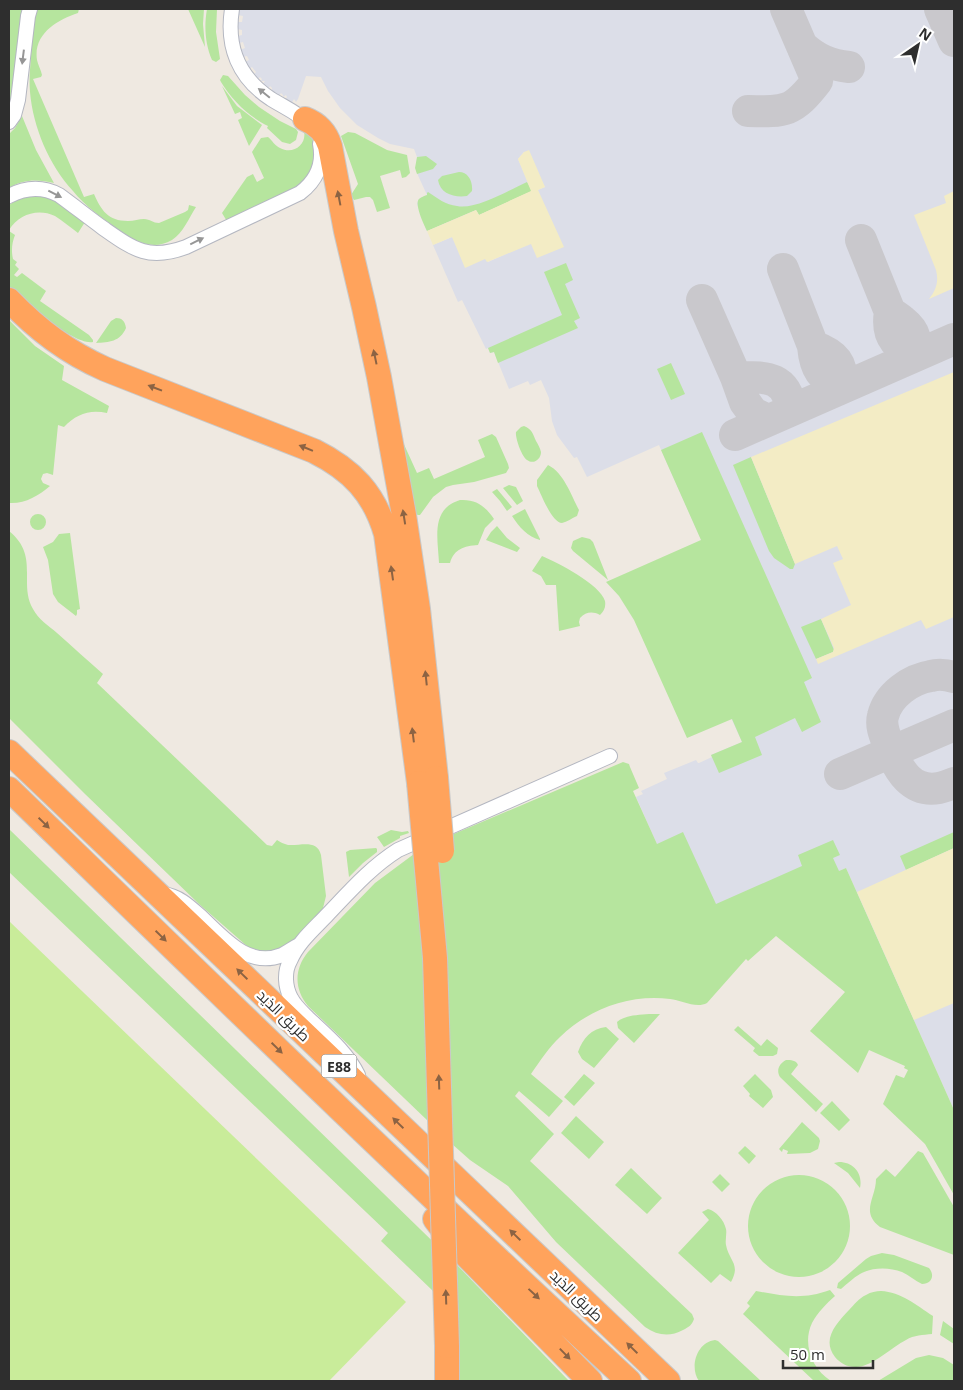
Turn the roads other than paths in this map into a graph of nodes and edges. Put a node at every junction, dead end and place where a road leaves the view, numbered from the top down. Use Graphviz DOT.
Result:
graph roads {
  1 [pos="30,9"];
  2 [pos="232,9"];
  3 [pos="305,120"];
  4 [pos="9,122"];
  5 [pos="9,196"];
  6 [pos="9,300"];
  7 [pos="9,752"];
  8 [pos="610,756"];
  9 [pos="428,781"];
  10 [pos="9,789"];
  11 [pos="157,893"];
  12 [pos="299,944"];
  13 [pos="362,1088"];
  14 [pos="421,1186"];
  15 [pos="447,1381"];
  16 [pos="590,1381"];
  17 [pos="629,1381"];
  18 [pos="668,1381"];
  1 -- 4 [label="street, one-way"];
  3 -- 2 [label="street, one-way"];
  5 -- 3 [label="street, one-way"];
  9 -- 3 [label="highway, one-way"];
  9 -- 6 [label="highway, one-way"];
  7 -- 11 [label="highway, طريق الذيد / E88"];
  8 -- 12 [label="street"];
  15 -- 9 [label="highway, one-way, bridge"];
  10 -- 14 [label="highway, طريق الذيد / E88, one-way"];
  11 -- 12 [label="street"];
  13 -- 11 [label="highway, طريق الذيد / E88, one-way"];
  12 -- 13 [label="street"];
  18 -- 13 [label="highway, طريق الذيد / E88, one-way"];
  14 -- 16 [label="highway, one-way"];
  14 -- 17 [label="highway, طريق الذيد / E88, one-way"];
}
